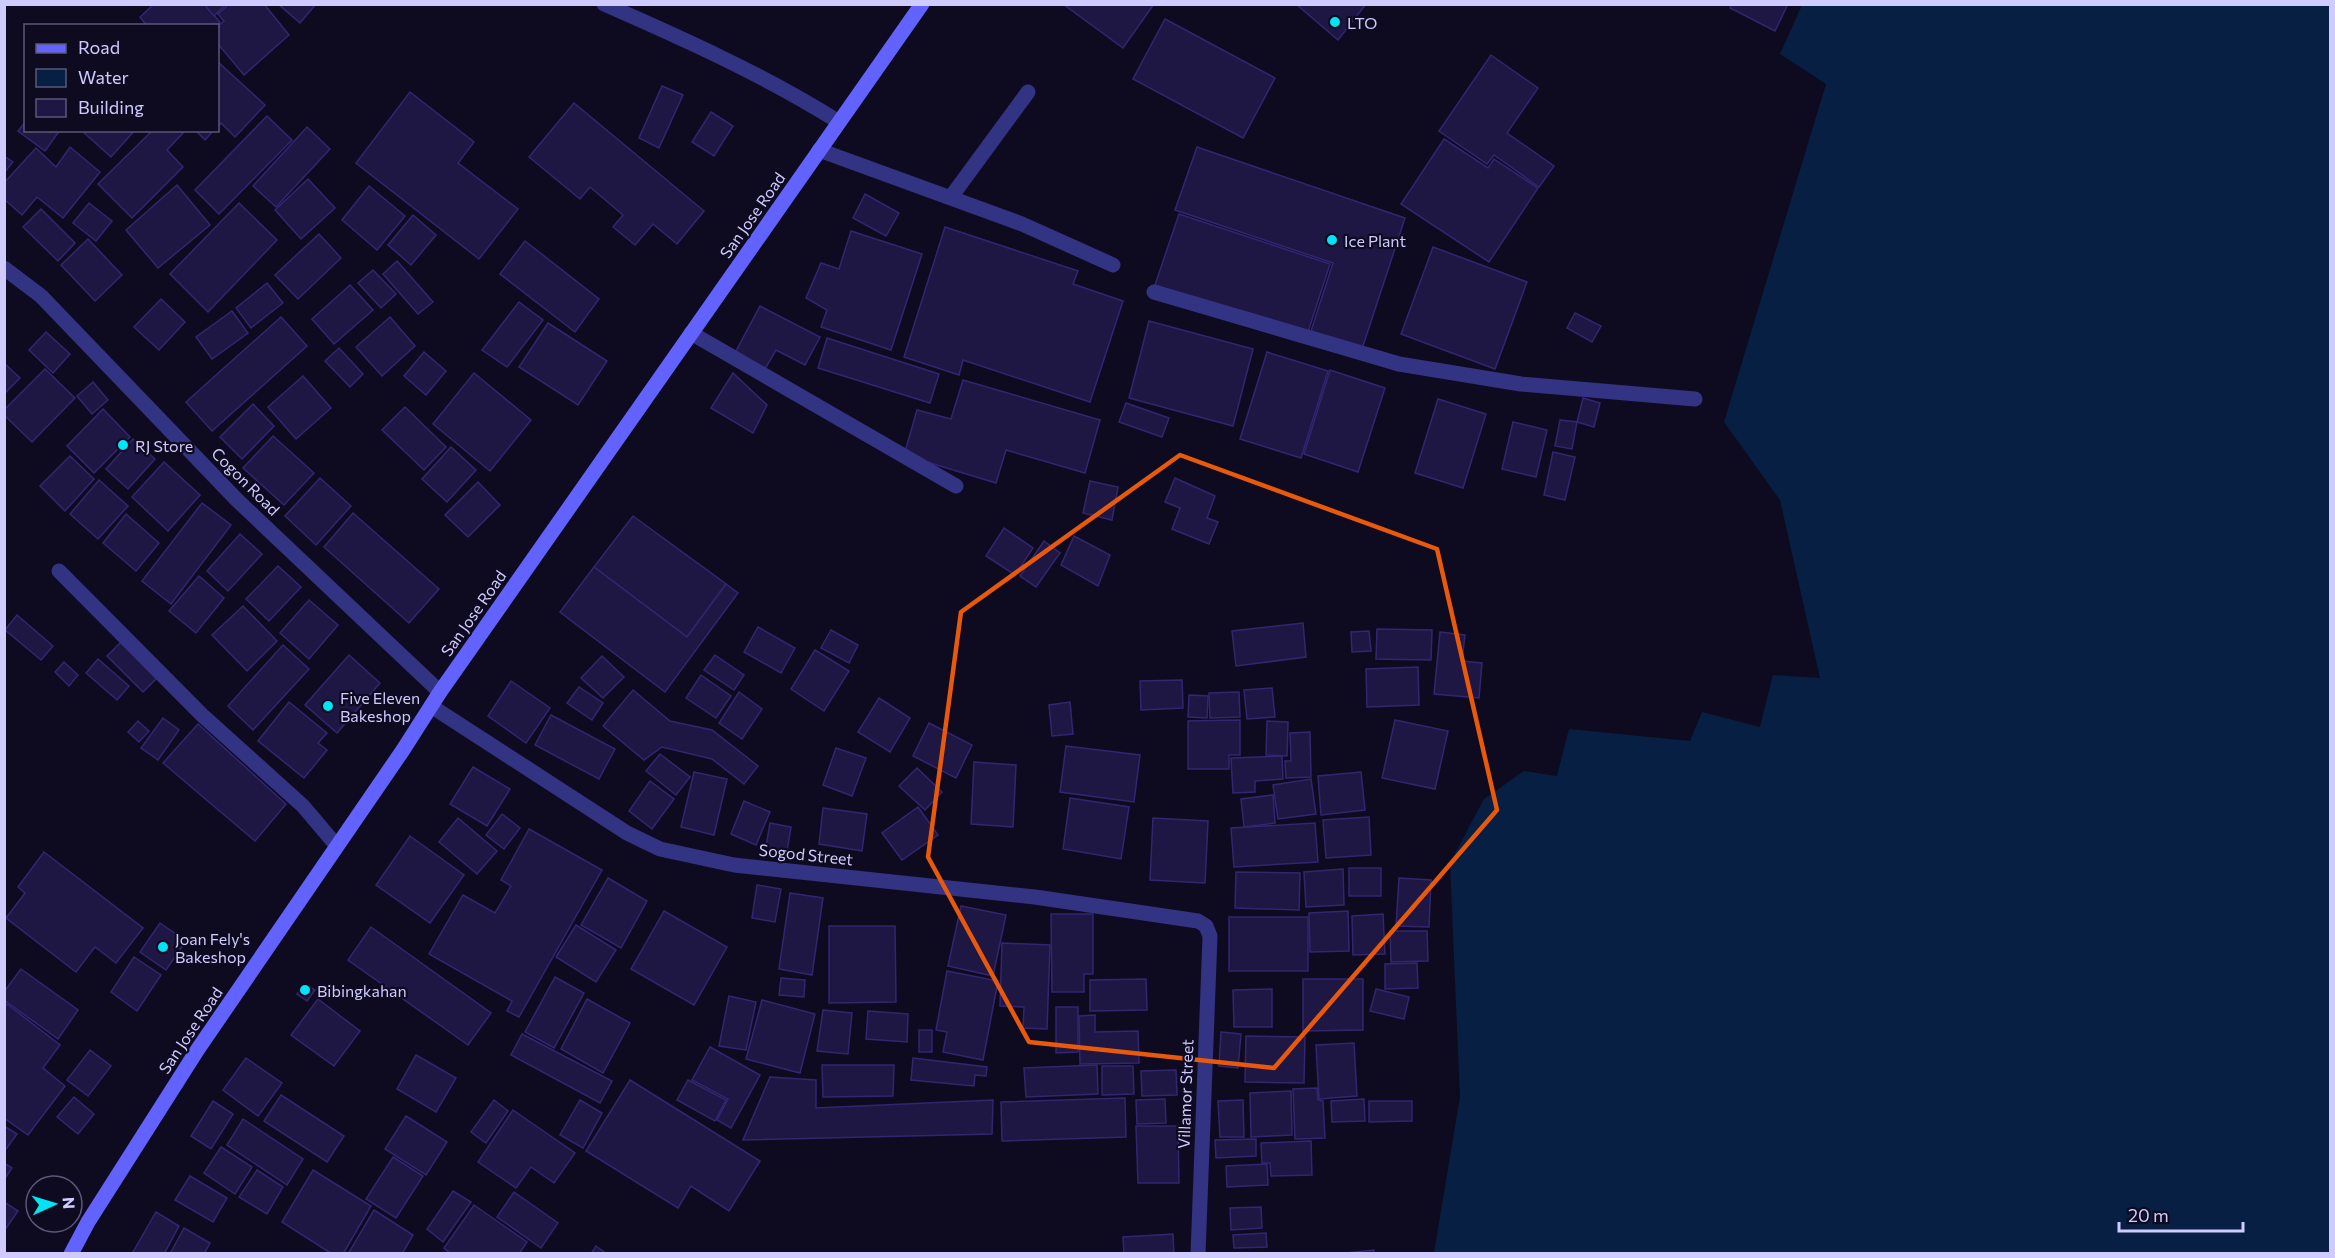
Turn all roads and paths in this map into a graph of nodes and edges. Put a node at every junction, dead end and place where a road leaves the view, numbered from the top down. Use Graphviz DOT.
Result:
graph roads {
  1 [pos="604,4"];
  2 [pos="922,4"];
  3 [pos="1028,92"];
  4 [pos="839,122"];
  5 [pos="819,150"];
  6 [pos="951,197"];
  7 [pos="1113,265"];
  8 [pos="4,268"];
  9 [pos="1154,292"];
  10 [pos="691,333"];
  11 [pos="1695,399"];
  12 [pos="956,486"];
  13 [pos="58,571"];
  14 [pos="440,692"];
  15 [pos="431,706"];
  16 [pos="336,845"];
  17 [pos="1210,936"];
  18 [pos="70,1254"];
  19 [pos="1197,1254"];
  1 -- 4 [label="street"];
  2 -- 4 [label="main road, San Jose Road"];
  3 -- 6 [label="street"];
  4 -- 5 [label="main road, San Jose Road"];
  5 -- 6 [label="street"];
  5 -- 10 [label="main road, San Jose Road"];
  6 -- 7 [label="street"];
  8 -- 14 [label="street, Cogon Road"];
  9 -- 11 [label="street"];
  10 -- 12 [label="street"];
  10 -- 14 [label="main road, San Jose Road"];
  13 -- 16 [label="street"];
  14 -- 15 [label="main road, San Jose Road"];
  15 -- 16 [label="main road, San Jose Road"];
  15 -- 17 [label="street, Sogod Street"];
  16 -- 18 [label="main road, San Jose Road"];
  17 -- 19 [label="street, Villamor Street"];
}
